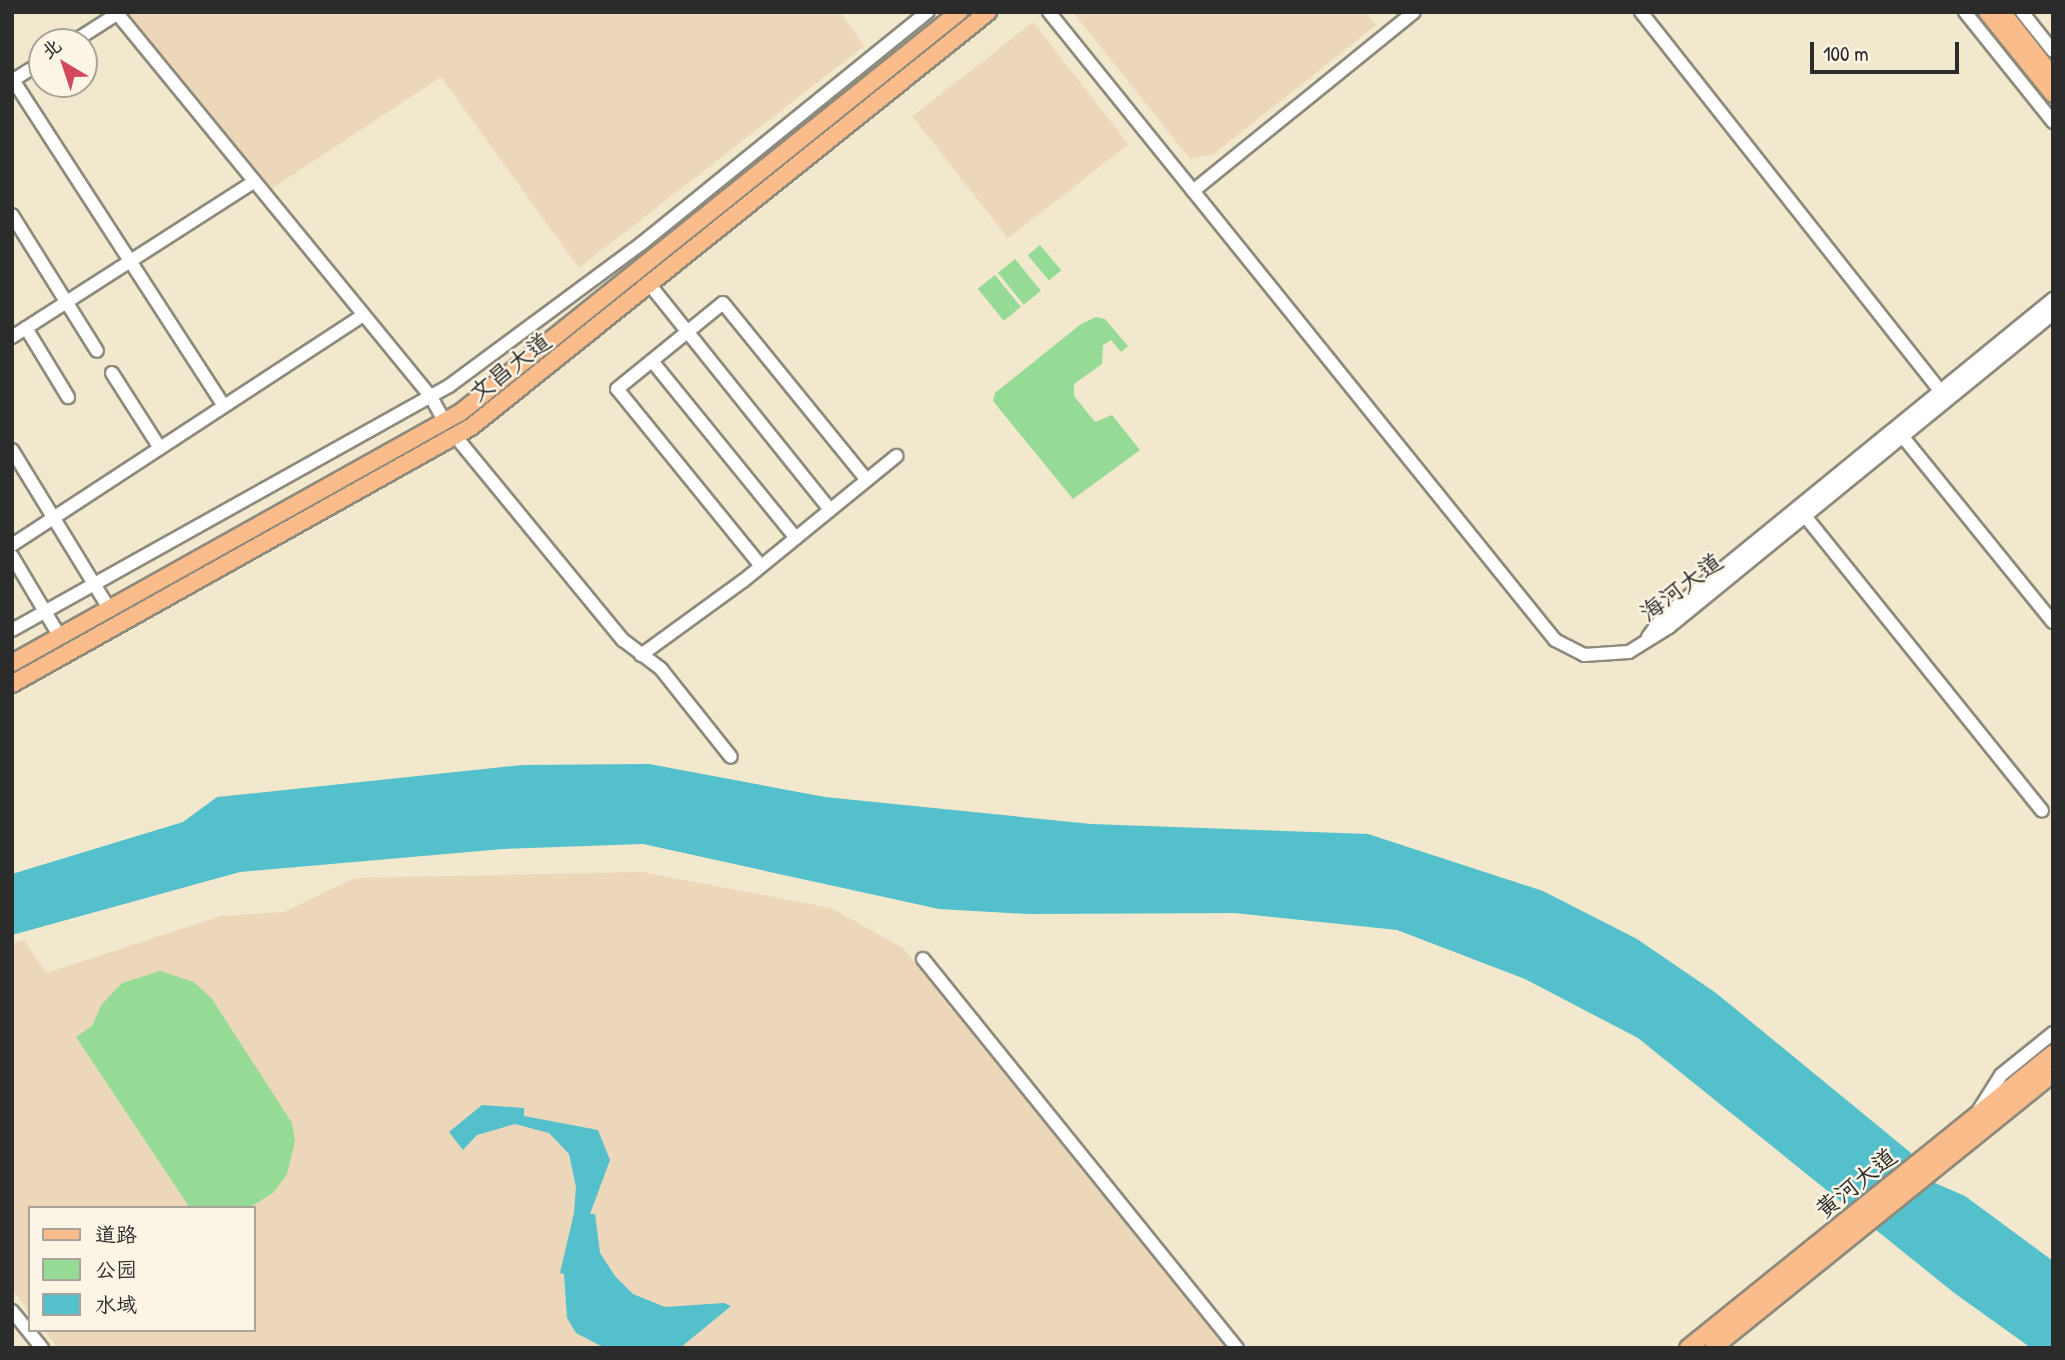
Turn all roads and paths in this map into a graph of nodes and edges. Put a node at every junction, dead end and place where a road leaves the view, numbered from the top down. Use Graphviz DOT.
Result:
graph roads {
  1 [pos="928,12"];
  2 [pos="959,12"];
  3 [pos="988,12"];
  4 [pos="1049,12"];
  5 [pos="1414,12"];
  6 [pos="1641,12"];
  7 [pos="1965,12"];
  8 [pos="1987,12"];
  9 [pos="2002,12"];
  10 [pos="2022,12"];
  11 [pos="116,13"];
  12 [pos="94,28"];
  13 [pos="2053,51"];
  14 [pos="28,71"];
  15 [pos="2053,76"];
  16 [pos="2053,94"];
  17 [pos="2053,122"];
  18 [pos="253,182"];
  19 [pos="1193,191"];
  20 [pos="12,215"];
  21 [pos="130,261"];
  22 [pos="650,285"];
  23 [pos="2053,299"];
  24 [pos="67,302"];
  25 [pos="2053,314"];
  26 [pos="363,315"];
  27 [pos="12,320"];
  28 [pos="19,332"];
  29 [pos="687,332"];
  30 [pos="97,351"];
  31 [pos="652,361"];
  32 [pos="112,373"];
  33 [pos="1940,391"];
  34 [pos="68,397"];
  35 [pos="431,397"];
  36 [pos="224,406"];
  37 [pos="445,422"];
  38 [pos="456,437"];
  39 [pos="1903,437"];
  40 [pos="160,448"];
  41 [pos="12,450"];
  42 [pos="896,456"];
  43 [pos="867,480"];
  44 [pos="830,510"];
  45 [pos="1805,516"];
  46 [pos="55,517"];
  47 [pos="796,538"];
  48 [pos="12,545"];
  49 [pos="12,556"];
  50 [pos="761,566"];
  51 [pos="97,584"];
  52 [pos="110,610"];
  53 [pos="47,611"];
  54 [pos="2053,622"];
  55 [pos="12,630"];
  56 [pos="60,637"];
  57 [pos="1646,640"];
  58 [pos="641,654"];
  59 [pos="12,663"];
  60 [pos="12,684"];
  61 [pos="731,757"];
  62 [pos="2042,811"];
  63 [pos="923,959"];
  64 [pos="2053,1033"];
  65 [pos="2053,1054"];
  66 [pos="2053,1074"];
  67 [pos="1975,1117"];
  68 [pos="1930,1163"];
  69 [pos="1858,1221"];
  70 [pos="12,1311"];
  71 [pos="28,1331"];
  72 [pos="29,1332"];
  73 [pos="42,1348"];
  74 [pos="1237,1348"];
  75 [pos="1688,1348"];
  76 [pos="1713,1348"];
  1 -- 35 [label="street"];
  2 -- 37 [label="main road, 文昌大道"];
  3 -- 22 [label="main road, 文昌大道"];
  4 -- 19 [label="street"];
  5 -- 19 [label="street"];
  6 -- 33 [label="street"];
  7 -- 17 [label="street"];
  8 -- 16 [label="main road"];
  9 -- 15 [label="main road"];
  10 -- 13 [label="street"];
  11 -- 12 [label="street"];
  11 -- 18 [label="street"];
  14 -- 21 [label="street"];
  18 -- 21 [label="street"];
  18 -- 26 [label="street"];
  19 -- 57 [label="street"];
  20 -- 24 [label="street"];
  21 -- 24 [label="street"];
  21 -- 36 [label="street"];
  22 -- 29 [label="street"];
  22 -- 38 [label="main road, 文昌大道"];
  23 -- 33 [label="street, 海河大道"];
  24 -- 28 [label="street"];
  24 -- 30 [label="street"];
  25 -- 39 [label="street, 海河大道"];
  26 -- 35 [label="street"];
  26 -- 36 [label="street"];
  27 -- 28 [label="street"];
  28 -- 34 [label="street"];
  29 -- 31 [label="street"];
  29 -- 43 [label="street"];
  29 -- 44 [label="street"];
  31 -- 47 [label="street"];
  31 -- 50 [label="street"];
  32 -- 40 [label="street"];
  33 -- 57 [label="street, 海河大道"];
  35 -- 37 [label="street"];
  35 -- 51 [label="street"];
  36 -- 40 [label="street"];
  37 -- 52 [label="main road, 文昌大道"];
  38 -- 58 [label="street"];
  38 -- 60 [label="main road, 文昌大道"];
  39 -- 45 [label="street, 海河大道"];
  39 -- 54 [label="street"];
  40 -- 46 [label="street"];
  41 -- 46 [label="street"];
  42 -- 43 [label="street"];
  43 -- 44 [label="street"];
  44 -- 47 [label="street"];
  45 -- 57 [label="street, 海河大道"];
  45 -- 62 [label="street"];
  46 -- 48 [label="street"];
  46 -- 51 [label="street"];
  47 -- 50 [label="street"];
  49 -- 53 [label="street"];
  50 -- 58 [label="street"];
  51 -- 52 [label="street"];
  51 -- 53 [label="street"];
  52 -- 56 [label="main road, 文昌大道"];
  53 -- 55 [label="street"];
  53 -- 56 [label="street"];
  56 -- 59 [label="main road, 文昌大道"];
  58 -- 61 [label="street"];
  63 -- 74 [label="street"];
  64 -- 67 [label="street"];
  65 -- 67 [label="main road, 黄河大道"];
  66 -- 68 [label="main road, 黄河大道"];
  67 -- 68 [label="main road, 黄河大道"];
  68 -- 69 [label="main road, 黄河大道"];
  69 -- 75 [label="main road, 黄河大道"];
  69 -- 76 [label="main road, 黄河大道"];
  70 -- 71 [label="street"];
  72 -- 73 [label="street"];
}
